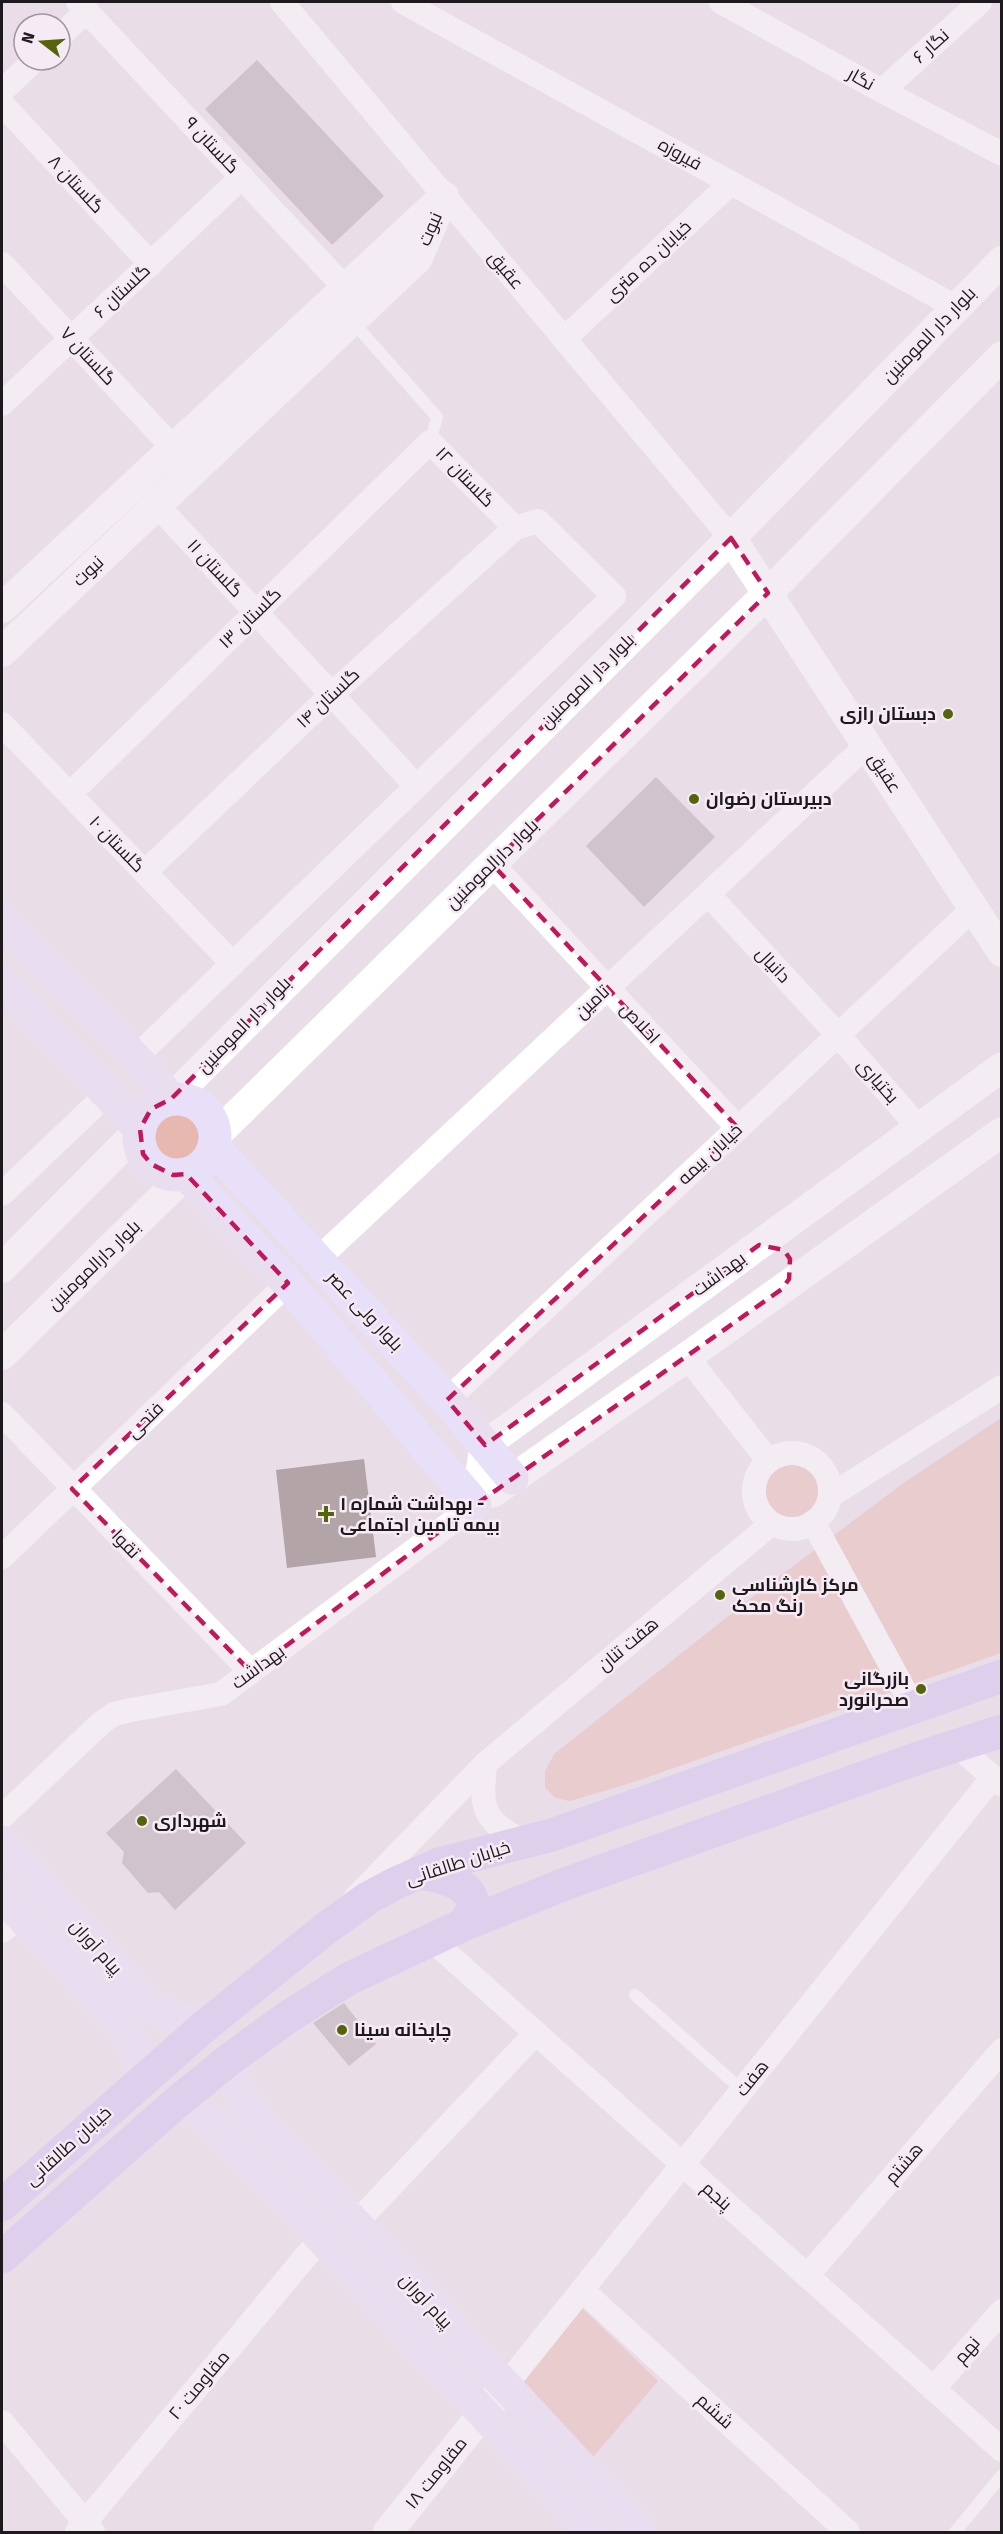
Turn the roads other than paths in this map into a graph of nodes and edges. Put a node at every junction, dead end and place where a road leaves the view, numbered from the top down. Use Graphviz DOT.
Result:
graph roads {
  1 [pos="403,2"];
  2 [pos="721,2"];
  3 [pos="980,2"];
  4 [pos="291,5"];
  5 [pos="82,6"];
  6 [pos="754,8"];
  7 [pos="72,20"];
  8 [pos="22,72"];
  9 [pos="2,91"];
  10 [pos="882,91"];
  11 [pos="2,104"];
  12 [pos="1002,154"];
  13 [pos="242,177"];
  14 [pos="731,183"];
  15 [pos="444,196"];
  16 [pos="1002,261"];
  17 [pos="2,264"];
  18 [pos="151,264"];
  19 [pos="346,288"];
  20 [pos="956,307"];
  21 [pos="352,321"];
  22 [pos="71,338"];
  23 [pos="564,339"];
  24 [pos="1002,356"];
  25 [pos="2,404"];
  26 [pos="430,442"];
  27 [pos="174,449"];
  28 [pos="137,483"];
  29 [pos="157,506"];
  30 [pos="515,528"];
  31 [pos="731,538"];
  32 [pos="768,593"];
  33 [pos="2,608"];
  34 [pos="256,612"];
  35 [pos="2,652"];
  36 [pos="331,695"];
  37 [pos="2,724"];
  38 [pos="867,745"];
  39 [pos="416,786"];
  40 [pos="70,794"];
  41 [pos="492,864"];
  42 [pos="145,872"];
  43 [pos="708,894"];
  44 [pos="973,909"];
  45 [pos="2,921"];
  46 [pos="1002,952"];
  47 [pos="233,964"];
  48 [pos="608,988"];
  49 [pos="6,993"];
  50 [pos="838,1035"];
  51 [pos="135,1058"];
  52 [pos="1002,1067"];
  53 [pos="107,1094"];
  54 [pos="171,1099"];
  55 [pos="738,1128"];
  56 [pos="919,1128"];
  57 [pos="140,1129"];
  58 [pos="1002,1132"];
  59 [pos="215,1142"];
  60 [pos="186,1174"];
  61 [pos="2,1194"];
  62 [pos="759,1245"];
  63 [pos="317,1260"];
  64 [pos="2,1268"];
  65 [pos="288,1283"];
  66 [pos="782,1289"];
  67 [pos="2,1355"];
  68 [pos="687,1357"];
  69 [pos="1002,1386"];
  70 [pos="447,1400"];
  71 [pos="2,1414"];
  72 [pos="485,1445"];
  73 [pos="768,1460"];
  74 [pos="512,1478"];
  75 [pos="72,1489"];
  76 [pos="830,1496"];
  77 [pos="475,1505"];
  78 [pos="813,1522"];
  79 [pos="771,1524"];
  80 [pos="2,1557"];
  81 [pos="251,1672"];
  82 [pos="1002,1676"];
  83 [pos="913,1706"];
  84 [pos="1002,1731"];
  85 [pos="957,1746"];
  86 [pos="485,1764"];
  87 [pos="999,1781"];
  88 [pos="2,1817"];
  89 [pos="537,1839"];
  90 [pos="2,1842"];
  91 [pos="419,1873"];
  92 [pos="565,1884"];
  93 [pos="8,1914"];
  94 [pos="463,1925"];
  95 [pos="326,1929"];
  96 [pos="433,1941"];
  97 [pos="635,1995"];
  98 [pos="149,2006"];
  99 [pos="206,2025"];
  100 [pos="126,2029"];
  101 [pos="536,2033"];
  102 [pos="1002,2050"];
  103 [pos="230,2059"];
  104 [pos="140,2081"];
  105 [pos="742,2090"];
  106 [pos="176,2103"];
  107 [pos="247,2107"];
  108 [pos="220,2128"];
  109 [pos="682,2164"];
  110 [pos="2,2205"];
  111 [pos="355,2224"];
  112 [pos="321,2238"];
  113 [pos="2,2258"];
  114 [pos="807,2276"];
  115 [pos="582,2290"];
  116 [pos="1002,2311"];
  117 [pos="505,2386"];
  118 [pos="933,2389"];
  119 [pos="483,2414"];
  120 [pos="2,2422"];
  121 [pos="1002,2450"];
  122 [pos="1002,2475"];
  123 [pos="85,2529"];
  124 [pos="388,2532"];
  125 [pos="593,2532"];
  126 [pos="641,2532"];
  127 [pos="848,2532"];
  128 [pos="955,2532"];
  1 -- 14 [label="street, فیروزه"];
  2 -- 6 [label="street, نگار"];
  3 -- 10 [label="street, نگار ۶"];
  4 -- 15 [label="street, عقیق"];
  5 -- 7 [label="street"];
  5 -- 13 [label="street, گلستان ۹"];
  6 -- 10 [label="street, نگار"];
  8 -- 9 [label="street"];
  10 -- 12 [label="street, نگار"];
  11 -- 18 [label="street, گلستان ۸"];
  13 -- 18 [label="street, گلستان ۶"];
  13 -- 19 [label="street, گلستان ۹"];
  14 -- 20 [label="street, فیروزه"];
  14 -- 23 [label="street, خیابان ده متری"];
  15 -- 19 [label="street, نبوت"];
  15 -- 21 [label="street, نبوت"];
  15 -- 23 [label="street, عقیق"];
  16 -- 20 [label="street, بلوار دار المومنین"];
  17 -- 22 [label="street, گلستان ۷"];
  18 -- 22 [label="street, گلستان ۶"];
  19 -- 27 [label="street, نبوت"];
  20 -- 31 [label="street, بلوار دار المومنین"];
  21 -- 26 [label="lane, گلستان ۱۲"];
  21 -- 29 [label="street, نبوت"];
  22 -- 25 [label="street, گلستان ۶"];
  22 -- 27 [label="street, گلستان ۷"];
  23 -- 31 [label="street, عقیق"];
  24 -- 32 [label="street"];
  26 -- 30 [label="street, گلستان ۱۲"];
  26 -- 34 [label="street, گلستان ۱۳"];
  27 -- 28 [label="street, نبوت"];
  28 -- 29 [label="street, گلستان ۱۱"];
  28 -- 33 [label="street, نبوت"];
  29 -- 34 [label="street, گلستان ۱۱"];
  29 -- 35 [label="street, نبوت"];
  30 -- 36 [label="street, گلستان ۱۴"];
  30 -- 39 [label="street"];
  31 -- 32 [label="street, عقیق"];
  31 -- 54 [label="street, بلوار دار المومنین"];
  32 -- 38 [label="street, عقیق"];
  32 -- 41 [label="street, بلوار دارالمومنین"];
  34 -- 36 [label="street, گلستان ۱۱"];
  34 -- 40 [label="street, گلستان ۱۳"];
  36 -- 39 [label="street, گلستان ۱۱"];
  36 -- 42 [label="street, گلستان ۱۴"];
  37 -- 40 [label="street, گلستان ۱۰"];
  38 -- 43 [label="street, تامین"];
  38 -- 44 [label="street, عقیق"];
  39 -- 47 [label="street"];
  40 -- 42 [label="street, گلستان ۱۰"];
  41 -- 48 [label="street, اخلاص"];
  41 -- 59 [label="street, بلوار دارالمومنین"];
  42 -- 47 [label="street, گلستان ۱۰"];
  43 -- 48 [label="street, تامین"];
  43 -- 50 [label="street, دانیال"];
  44 -- 46 [label="street, عقیق"];
  44 -- 50 [label="street, خیابان بیمه"];
  45 -- 51 [label="main road"];
  47 -- 51 [label="street"];
  48 -- 55 [label="street, اخلاص"];
  48 -- 63 [label="street, تامین"];
  49 -- 53 [label="main road"];
  50 -- 55 [label="street, خیابان بیمه"];
  50 -- 56 [label="street, بختیاری"];
  51 -- 54 [label="main road"];
  52 -- 56 [label="street, بهداشت"];
  53 -- 57 [label="main road"];
  53 -- 61 [label="street"];
  54 -- 57 [label="main road"];
  54 -- 59 [label="main road"];
  55 -- 70 [label="street, خیابان بیمه"];
  56 -- 62 [label="street, بهداشت"];
  57 -- 60 [label="main road"];
  57 -- 64 [label="street"];
  58 -- 66 [label="street, بهداشت"];
  59 -- 60 [label="main road"];
  59 -- 63 [label="main road, بلوار ولی عصر"];
  60 -- 65 [label="main road"];
  60 -- 67 [label="street, بلوار دارالمومنین"];
  62 -- 66 [label="street"];
  62 -- 72 [label="street, بهداشت"];
  63 -- 70 [label="main road, بلوار ولی عصر"];
  65 -- 75 [label="street, فتحی"];
  65 -- 77 [label="main road"];
  66 -- 68 [label="street, بهداشت"];
  68 -- 73 [label="street"];
  68 -- 74 [label="street, بهداشت"];
  69 -- 76 [label="street"];
  70 -- 72 [label="main road, بلوار ولی عصر"];
  71 -- 75 [label="street, تقوا"];
  72 -- 74 [label="main road, بلوار ولی عصر"];
  72 -- 77 [label="street"];
  73 -- 76 [label="street"];
  73 -- 79 [label="street"];
  74 -- 77 [label="street, بهداشت"];
  75 -- 80 [label="street, فتحی"];
  75 -- 81 [label="street, تقوا"];
  76 -- 78 [label="street"];
  77 -- 81 [label="street, بهداشت"];
  78 -- 79 [label="street"];
  78 -- 83 [label="street"];
  79 -- 86 [label="street, هفت تنان"];
  81 -- 88 [label="street, بهداشت"];
  82 -- 83 [label="main road, خیابان طالقانی"];
  83 -- 89 [label="main road, خیابان طالقانی"];
  84 -- 85 [label="main road"];
  85 -- 87 [label="street"];
  85 -- 92 [label="main road"];
  86 -- 89 [label="street"];
  86 -- 95 [label="street, هفت تنان"];
  87 -- 105 [label="street, هفت"];
  89 -- 91 [label="main road, خیابان طالقانی"];
  89 -- 92 [label="main road"];
  90 -- 98 [label="main road, پیام آوران"];
  91 -- 94 [label="main road"];
  91 -- 95 [label="main road, خیابان طالقانی"];
  92 -- 94 [label="main road"];
  93 -- 100 [label="main road, پیام آوران"];
  94 -- 96 [label="main road"];
  95 -- 99 [label="main road, خیابان طالقانی"];
  96 -- 101 [label="street, پنجم"];
  96 -- 103 [label="main road"];
  97 -- 105 [label="lane"];
  98 -- 99 [label="main road, پیام آوران"];
  98 -- 100 [label="main road"];
  99 -- 104 [label="main road, خیابان طالقانی"];
  100 -- 104 [label="main road, پیام آوران"];
  101 -- 109 [label="street, پنجم"];
  101 -- 111 [label="street"];
  102 -- 114 [label="street, هشتم"];
  103 -- 106 [label="main road"];
  103 -- 107 [label="main road, پیام آوران"];
  104 -- 110 [label="main road, خیابان طالقانی"];
  105 -- 109 [label="street, هفت"];
  106 -- 108 [label="main road, پیام آوران"];
  106 -- 113 [label="main road"];
  107 -- 108 [label="main road"];
  107 -- 111 [label="main road, پیام آوران"];
  108 -- 112 [label="main road, پیام آوران"];
  109 -- 114 [label="street, پنجم"];
  109 -- 115 [label="street, هفت"];
  111 -- 117 [label="main road, پیام آوران"];
  112 -- 119 [label="main road, پیام آوران"];
  112 -- 123 [label="street, مقاومت ۲۰"];
  114 -- 118 [label="street, پنجم"];
  115 -- 117 [label="street, هفت"];
  115 -- 127 [label="street, ششم"];
  116 -- 118 [label="street, نهم"];
  117 -- 119 [label="street, مقاومت ۱۸"];
  117 -- 126 [label="main road, پیام آوران"];
  118 -- 121 [label="street, پنجم"];
  119 -- 124 [label="street, مقاومت ۱۸"];
  119 -- 125 [label="main road, پیام آوران"];
  120 -- 123 [label="street"];
  122 -- 128 [label="lane"];
}
